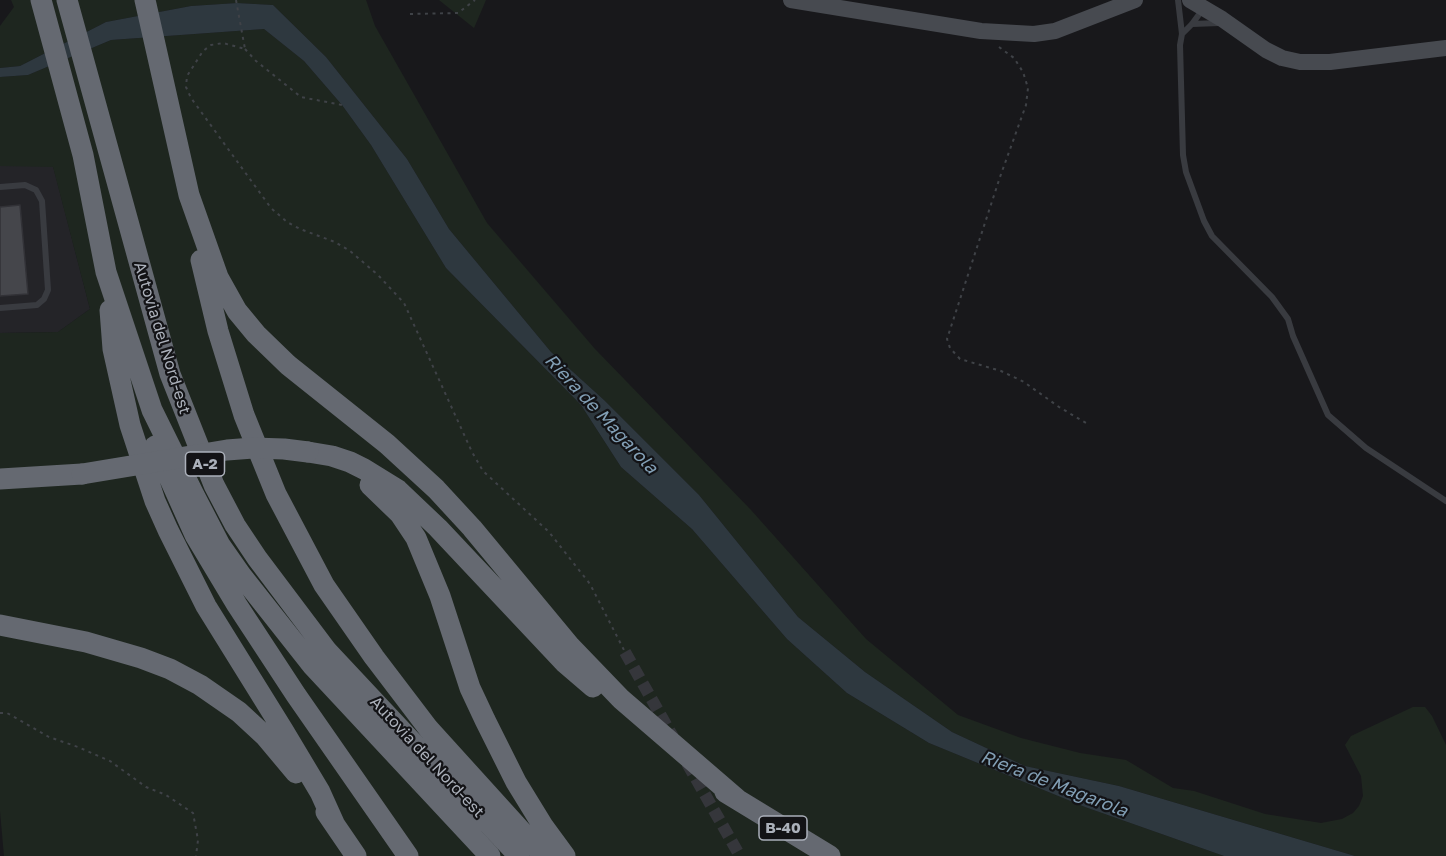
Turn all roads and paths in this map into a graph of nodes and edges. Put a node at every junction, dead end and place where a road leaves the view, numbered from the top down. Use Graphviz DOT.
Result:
graph roads {
  1 [pos="41,0"];
  2 [pos="67,0"];
  3 [pos="145,0"];
  4 [pos="475,0"];
  5 [pos="791,0"];
  6 [pos="1135,0"];
  7 [pos="1178,0"];
  8 [pos="237,1"];
  9 [pos="1197,4"];
  10 [pos="410,14"];
  11 [pos="1192,24"];
  12 [pos="1229,24"];
  13 [pos="981,31"];
  14 [pos="1182,34"];
  15 [pos="1446,48"];
  16 [pos="245,49"];
  17 [pos="342,105"];
  18 [pos="0,187"];
  19 [pos="189,195"];
  20 [pos="106,272"];
  21 [pos="0,308"];
  22 [pos="128,339"];
  23 [pos="1086,423"];
  24 [pos="308,452"];
  25 [pos="0,479"];
  26 [pos="1446,501"];
  27 [pos="0,625"];
  28 [pos="625,652"];
  29 [pos="0,713"];
  30 [pos="737,799"];
  31 [pos="334,823"];
  32 [pos="196,856"];
  33 [pos="356,856"];
  34 [pos="408,856"];
  35 [pos="490,856"];
  36 [pos="519,856"];
  37 [pos="544,856"];
  38 [pos="565,856"];
  39 [pos="830,856"];
  1 -- 20 [label="highway, Autovia del Nord-est / A-2"];
  2 -- 36 [label="highway, Autovia del Nord-est / A-2"];
  3 -- 19 [label="highway"];
  4 -- 10 [label="path"];
  5 -- 13 [label="main road"];
  6 -- 13 [label="main road"];
  7 -- 14 [label="lane"];
  8 -- 16 [label="path"];
  9 -- 11 [label="lane"];
  9 -- 12 [label="main road"];
  11 -- 12 [label="lane"];
  11 -- 14 [label="lane"];
  12 -- 15 [label="main road"];
  13 -- 23 [label="path"];
  14 -- 26 [label="lane"];
  16 -- 17 [label="path"];
  16 -- 28 [label="path"];
  18 -- 21 [label="lane"];
  19 -- 30 [label="highway"];
  19 -- 37 [label="highway"];
  20 -- 22 [label="highway, Autovia del Nord-est / A-2"];
  20 -- 31 [label="highway"];
  22 -- 34 [label="highway"];
  22 -- 35 [label="highway, Autovia del Nord-est / A-2"];
  24 -- 25 [label="highway, bridge"];
  24 -- 30 [label="highway"];
  24 -- 38 [label="highway"];
  27 -- 31 [label="highway"];
  29 -- 32 [label="path"];
  30 -- 39 [label="highway, B-40"];
  31 -- 33 [label="highway"];
}
